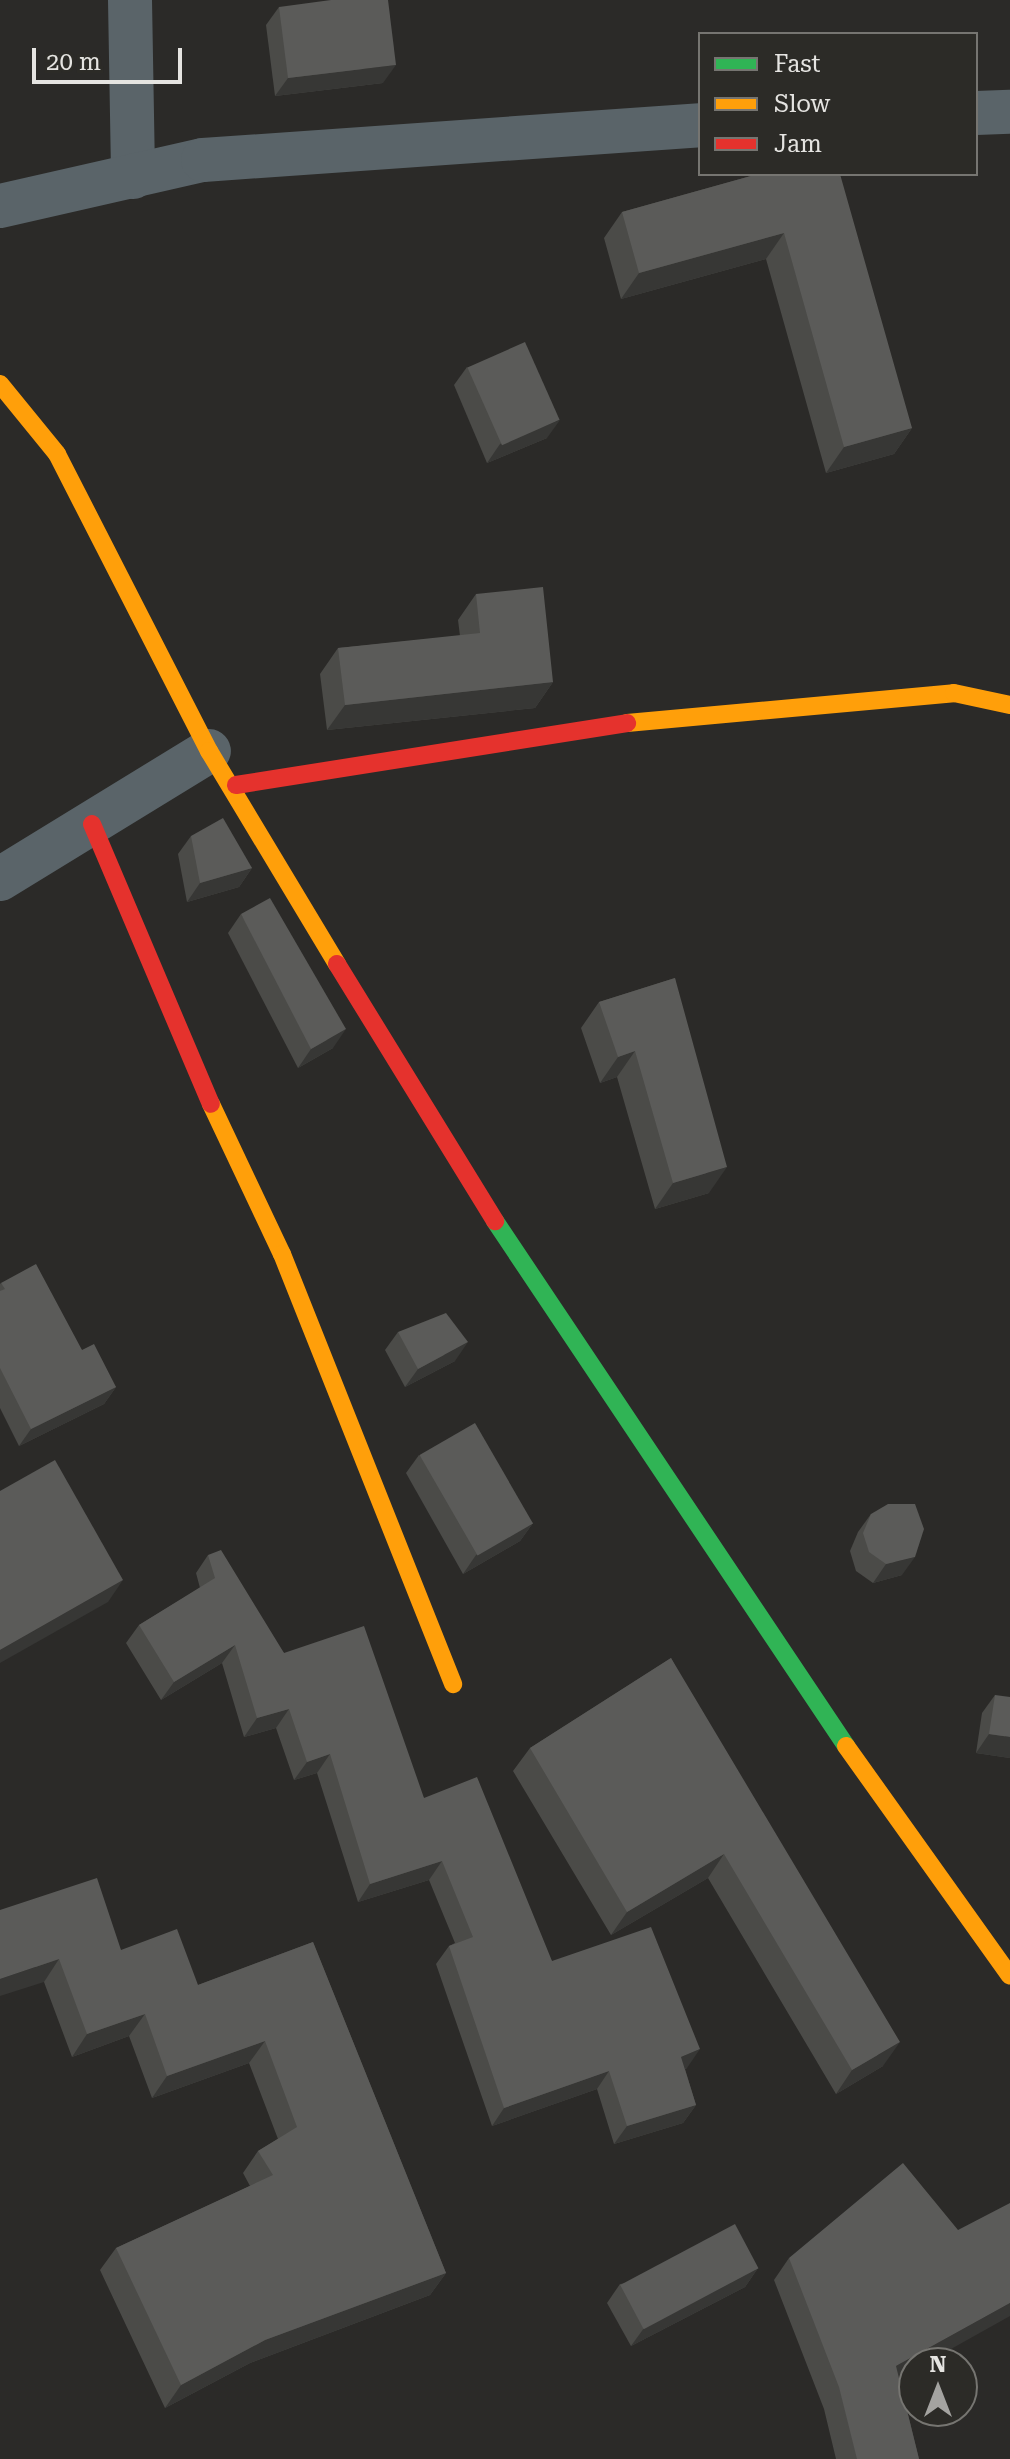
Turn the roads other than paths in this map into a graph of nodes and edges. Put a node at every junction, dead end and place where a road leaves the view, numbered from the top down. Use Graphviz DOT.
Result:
graph roads {
  1 [pos="130,0"];
  2 [pos="1010,112"];
  3 [pos="978,113"];
  4 [pos="698,125"];
  5 [pos="133,177"];
  6 [pos="0,206"];
  7 [pos="0,384"];
  8 [pos="1010,705"];
  9 [pos="209,751"];
  10 [pos="236,785"];
  11 [pos="92,824"];
  12 [pos="0,879"];
  13 [pos="453,1684"];
  14 [pos="1010,1976"];
  1 -- 5 [label="street"];
  2 -- 3 [label="street"];
  4 -- 5 [label="street"];
  5 -- 6 [label="street"];
  7 -- 9 [label="street"];
  8 -- 10 [label="street"];
  9 -- 10 [label="street"];
  9 -- 11 [label="street"];
  10 -- 14 [label="street"];
  11 -- 12 [label="street"];
  11 -- 13 [label="street"];
}
